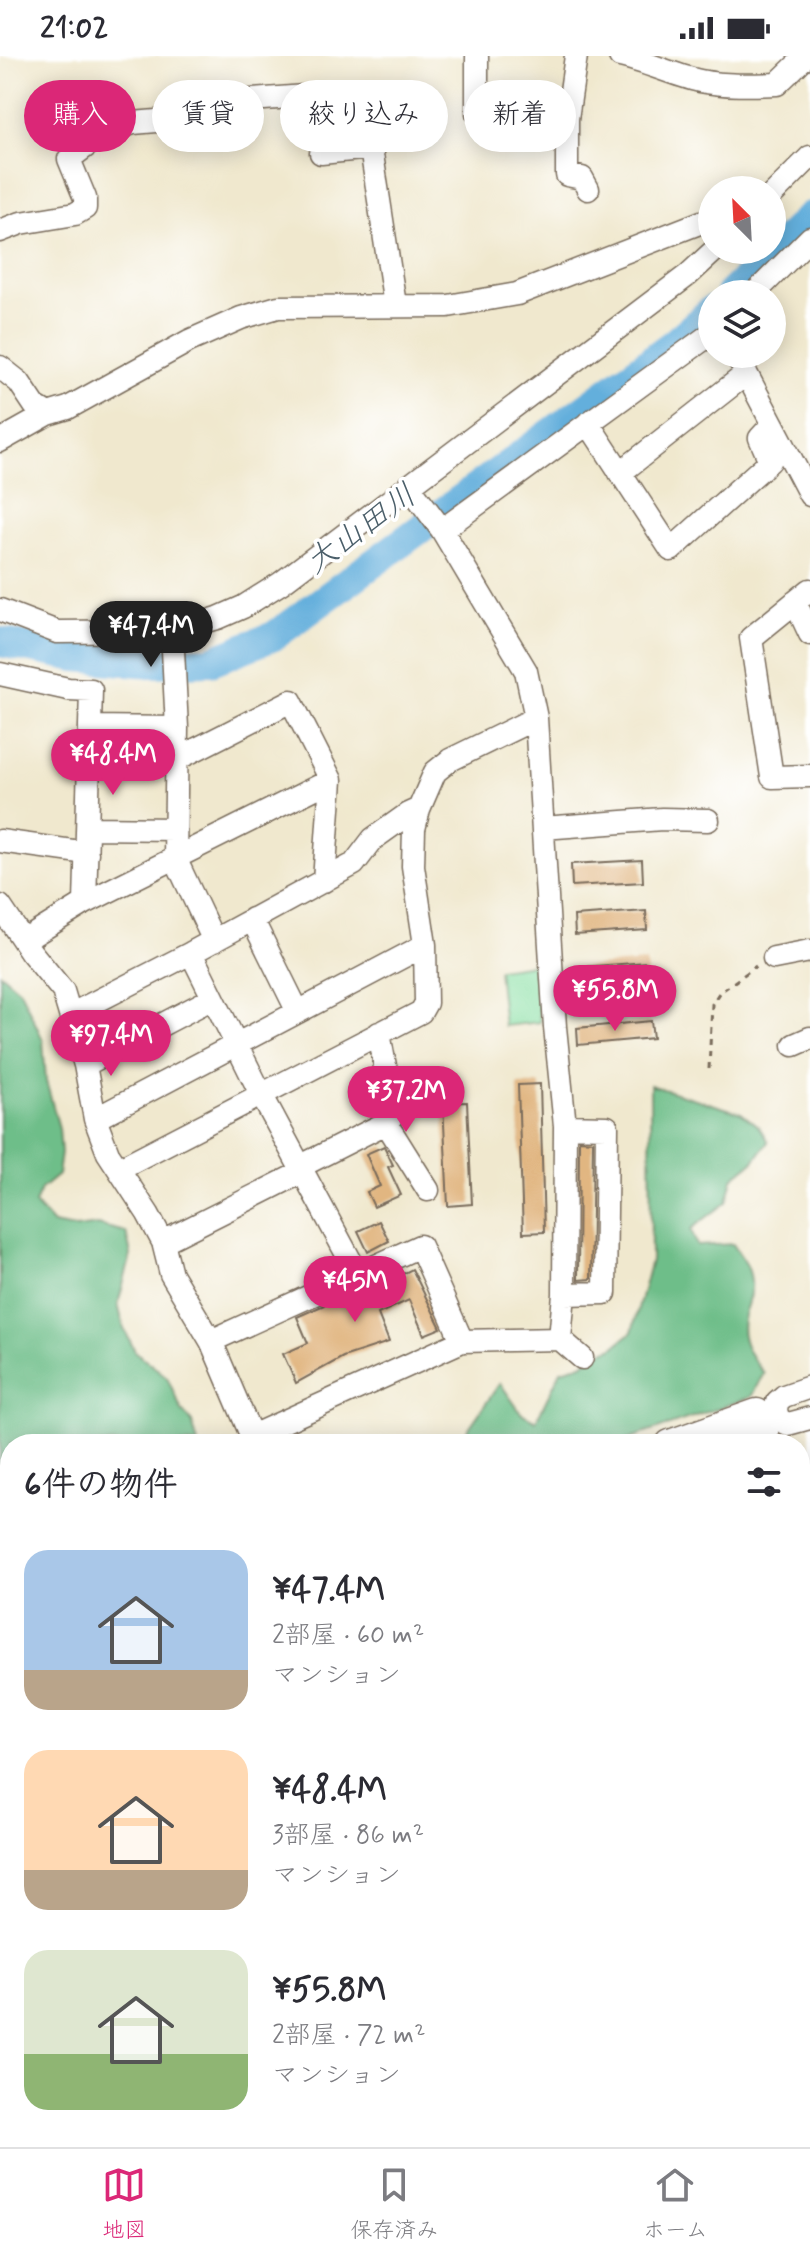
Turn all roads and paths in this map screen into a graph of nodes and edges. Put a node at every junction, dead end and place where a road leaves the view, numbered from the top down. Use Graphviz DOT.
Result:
graph roads {
  1 [pos="477,56"];
  2 [pos="576,56"];
  3 [pos="620,56"];
  4 [pos="806,56"];
  5 [pos="477,80"];
  6 [pos="573,80"];
  7 [pos="280,98"];
  8 [pos="331,152"];
  9 [pos="372,152"];
  10 [pos="567,152"];
  11 [pos="321,153"];
  12 [pos="810,157"];
  13 [pos="786,181"];
  14 [pos="588,189"];
  15 [pos="698,223"];
  16 [pos="0,231"];
  17 [pos="810,238"];
  18 [pos="786,253"];
  19 [pos="700,264"];
  20 [pos="395,305"];
  21 [pos="698,343"];
  22 [pos="0,367"];
  23 [pos="737,368"];
  24 [pos="743,368"];
  25 [pos="48,414"];
  26 [pos="588,423"];
  27 [pos="772,425"];
  28 [pos="0,441"];
  29 [pos="620,473"];
  30 [pos="805,473"];
  31 [pos="412,490"];
  32 [pos="810,495"];
  33 [pos="440,528"];
  34 [pos="802,596"];
  35 [pos="0,610"];
  36 [pos="810,634"];
  37 [pos="172,638"];
  38 [pos="0,674"];
  39 [pos="536,718"];
  40 [pos="91,727"];
  41 [pos="177,728"];
  42 [pos="177,759"];
  43 [pos="810,776"];
  44 [pos="331,780"];
  45 [pos="419,809"];
  46 [pos="708,820"];
  47 [pos="89,828"];
  48 [pos="543,828"];
  49 [pos="174,829"];
  50 [pos="0,841"];
  51 [pos="87,853"];
  52 [pos="175,858"];
  53 [pos="324,881"];
  54 [pos="85,903"];
  55 [pos="0,906"];
  56 [pos="252,919"];
  57 [pos="25,940"];
  58 [pos="214,941"];
  59 [pos="425,945"];
  60 [pos="810,951"];
  61 [pos="191,953"];
  62 [pos="774,958"];
  63 [pos="213,998"];
  64 [pos="298,1012"];
  65 [pos="72,1014"];
  66 [pos="379,1033"];
  67 [pos="237,1044"];
  68 [pos="85,1065"];
  69 [pos="709,1069"];
  70 [pos="261,1094"];
  71 [pos="95,1119"];
  72 [pos="386,1123"];
  73 [pos="565,1126"];
  74 [pos="120,1168"];
  75 [pos="302,1168"];
  76 [pos="428,1190"];
  77 [pos="163,1242"];
  78 [pos="357,1273"];
  79 [pos="564,1294"];
  80 [pos="560,1339"];
  81 [pos="211,1341"];
  82 [pos="462,1341"];
  83 [pos="582,1358"];
  84 [pos="810,1387"];
  85 [pos="810,1418"];
  86 [pos="251,1434"];
  87 [pos="267,1434"];
  88 [pos="711,1434"];
  89 [pos="744,1434"];
  1 -- 5 [label="street"];
  2 -- 6 [label="street"];
  3 -- 4 [label="street"];
  7 -- 16 [label="street"];
  8 -- 11 [label="street"];
  9 -- 20 [label="street"];
  10 -- 14 [label="street"];
  12 -- 13 [label="street"];
  15 -- 20 [label="street"];
  17 -- 18 [label="street"];
  19 -- 31 [label="street"];
  20 -- 25 [label="street"];
  21 -- 26 [label="street"];
  22 -- 25 [label="street"];
  23 -- 29 [label="street"];
  24 -- 27 [label="street"];
  25 -- 28 [label="street"];
  26 -- 29 [label="street"];
  26 -- 33 [label="street"];
  27 -- 29 [label="street"];
  27 -- 30 [label="street"];
  30 -- 32 [label="street"];
  31 -- 33 [label="street"];
  31 -- 37 [label="street"];
  33 -- 39 [label="street"];
  34 -- 36 [label="street"];
  34 -- 43 [label="street"];
  35 -- 37 [label="street"];
  37 -- 41 [label="street"];
  38 -- 40 [label="street"];
  39 -- 45 [label="street"];
  39 -- 48 [label="street"];
  40 -- 41 [label="street"];
  40 -- 47 [label="street"];
  41 -- 42 [label="street"];
  42 -- 44 [label="street"];
  42 -- 49 [label="street"];
  44 -- 52 [label="street"];
  44 -- 53 [label="street"];
  45 -- 53 [label="street"];
  45 -- 59 [label="street"];
  46 -- 48 [label="street"];
  47 -- 49 [label="street"];
  47 -- 51 [label="street"];
  48 -- 73 [label="street"];
  49 -- 52 [label="street"];
  50 -- 51 [label="street"];
  51 -- 54 [label="street"];
  52 -- 54 [label="street"];
  52 -- 58 [label="street"];
  53 -- 56 [label="street"];
  54 -- 57 [label="street"];
  55 -- 57 [label="street"];
  56 -- 58 [label="street"];
  56 -- 64 [label="street"];
  57 -- 65 [label="street"];
  58 -- 61 [label="street"];
  59 -- 64 [label="street"];
  59 -- 66 [label="street"];
  60 -- 62 [label="street"];
  61 -- 63 [label="street"];
  61 -- 65 [label="street"];
  62 -- 69 [label="path"];
  63 -- 67 [label="street"];
  63 -- 68 [label="street"];
  64 -- 67 [label="street"];
  65 -- 68 [label="street"];
  66 -- 70 [label="street"];
  66 -- 72 [label="street"];
  67 -- 70 [label="street"];
  67 -- 71 [label="street"];
  68 -- 71 [label="street"];
  70 -- 74 [label="street"];
  70 -- 75 [label="street"];
  71 -- 74 [label="street"];
  72 -- 75 [label="street"];
  72 -- 76 [label="street"];
  73 -- 79 [label="street"];
  73 -- 79 [label="street"];
  74 -- 77 [label="street"];
  75 -- 77 [label="street"];
  75 -- 78 [label="street"];
  77 -- 81 [label="street"];
  78 -- 81 [label="street"];
  78 -- 82 [label="street"];
  79 -- 80 [label="street"];
  80 -- 82 [label="street"];
  80 -- 83 [label="street"];
  81 -- 86 [label="street"];
  82 -- 87 [label="street"];
  84 -- 85 [label="street"];
  88 -- 89 [label="main road"];
}
